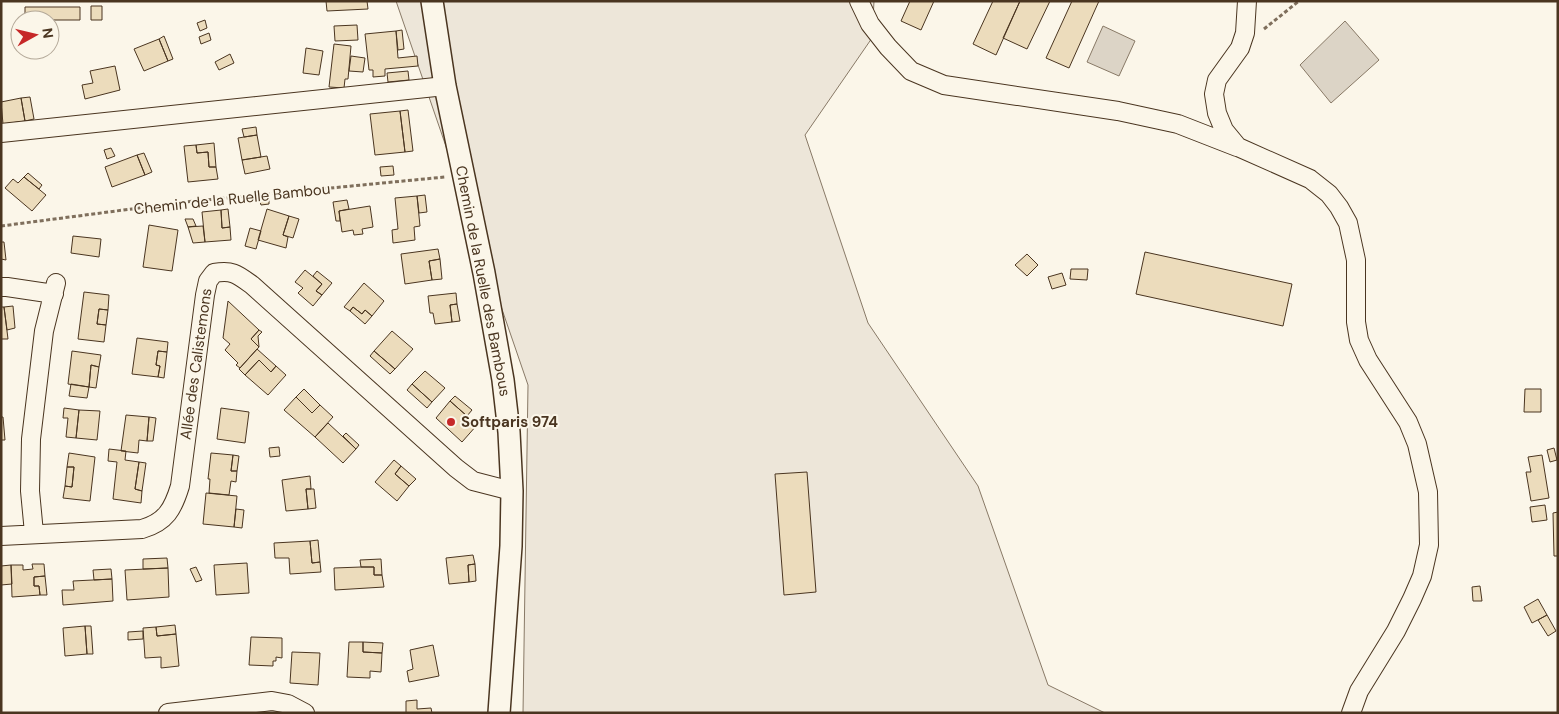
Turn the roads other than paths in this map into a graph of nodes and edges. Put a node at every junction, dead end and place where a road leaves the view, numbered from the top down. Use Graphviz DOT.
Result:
graph roads {
  1 [pos="432,1"];
  2 [pos="859,1"];
  3 [pos="1247,1"];
  4 [pos="445,86"];
  5 [pos="1,133"];
  6 [pos="1238,147"];
  7 [pos="1,287"];
  8 [pos="512,491"];
  9 [pos="34,534"];
  10 [pos="1,536"];
  11 [pos="168,713"];
  12 [pos="305,713"];
  13 [pos="499,713"];
  14 [pos="1351,713"];
  1 -- 4 [label="street, Chemin de la Ruelle des Bambous"];
  2 -- 6 [label="street"];
  3 -- 6 [label="street"];
  4 -- 5 [label="street"];
  4 -- 8 [label="street, Chemin de la Ruelle des Bambous"];
  6 -- 14 [label="street"];
  7 -- 9 [label="street"];
  8 -- 9 [label="street, Allée des Calistemons"];
  8 -- 13 [label="street, Chemin de la Ruelle des Bambous"];
  9 -- 10 [label="street, Allée des Calistemons"];
  11 -- 12 [label="street"];
}
